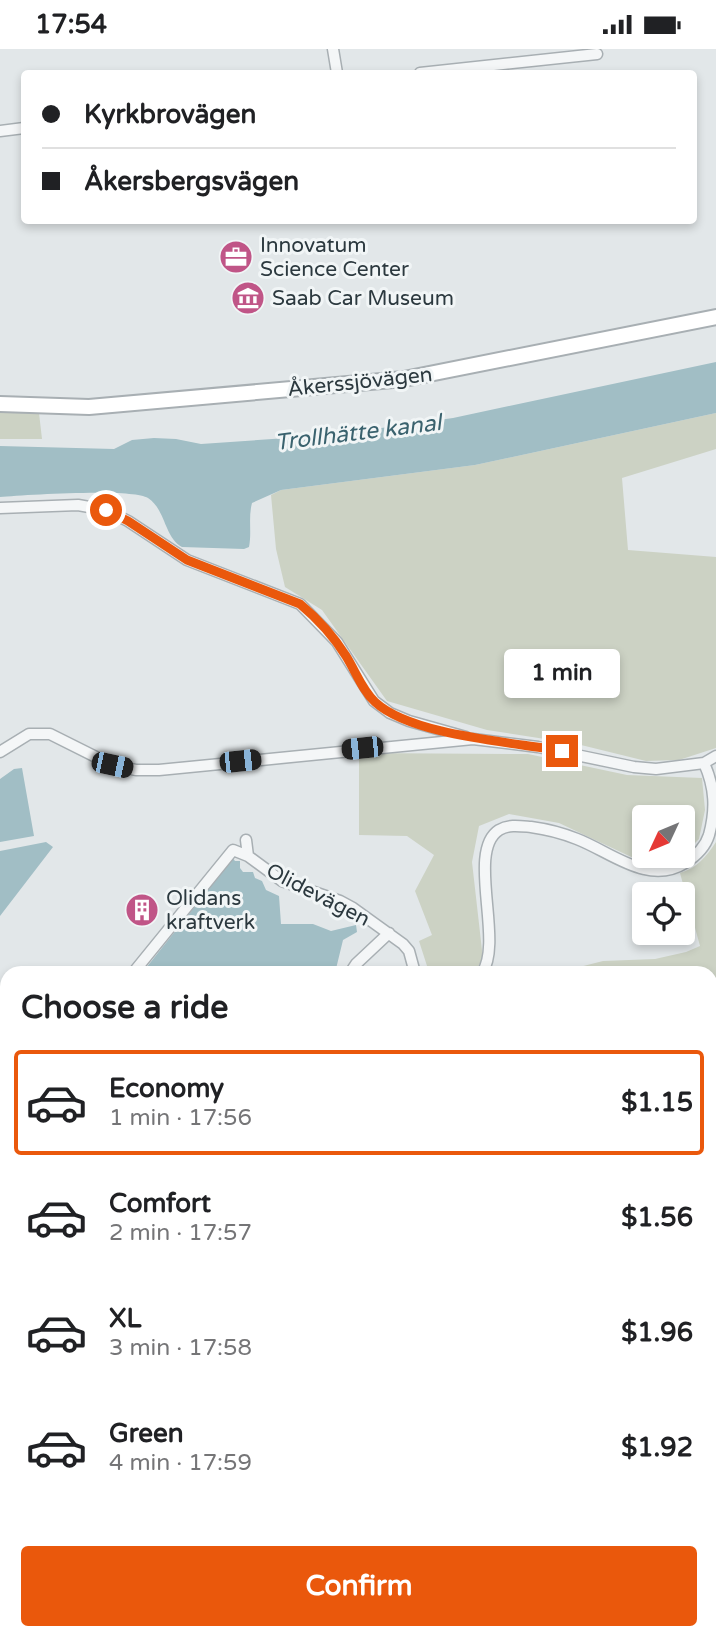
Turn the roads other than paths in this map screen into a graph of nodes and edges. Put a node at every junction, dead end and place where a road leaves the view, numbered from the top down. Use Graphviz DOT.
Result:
graph roads {
  1 [pos="333,49"];
  2 [pos="597,54"];
  3 [pos="336,70"];
  4 [pos="448,70"];
  5 [pos="21,128"];
  6 [pos="0,131"];
  7 [pos="716,317"];
  8 [pos="0,404"];
  9 [pos="0,507"];
  10 [pos="473,739"];
  11 [pos="3,750"];
  12 [pos="716,756"];
  13 [pos="704,763"];
  14 [pos="246,840"];
  15 [pos="712,842"];
  16 [pos="248,856"];
  17 [pos="389,933"];
  18 [pos="139,966"];
  19 [pos="355,966"];
  20 [pos="413,966"];
  21 [pos="485,966"];
  1 -- 3 [label="street"];
  2 -- 4 [label="street"];
  5 -- 6 [label="street"];
  7 -- 8 [label="street, Åkerssjövägen"];
  9 -- 10 [label="street"];
  10 -- 11 [label="street"];
  10 -- 13 [label="street"];
  12 -- 13 [label="street"];
  13 -- 15 [label="street"];
  14 -- 16 [label="street"];
  15 -- 21 [label="street"];
  16 -- 17 [label="street, Olidevägen"];
  16 -- 18 [label="street, Olidevägen"];
  17 -- 19 [label="street"];
  17 -- 20 [label="street, Olidevägen"];
}
